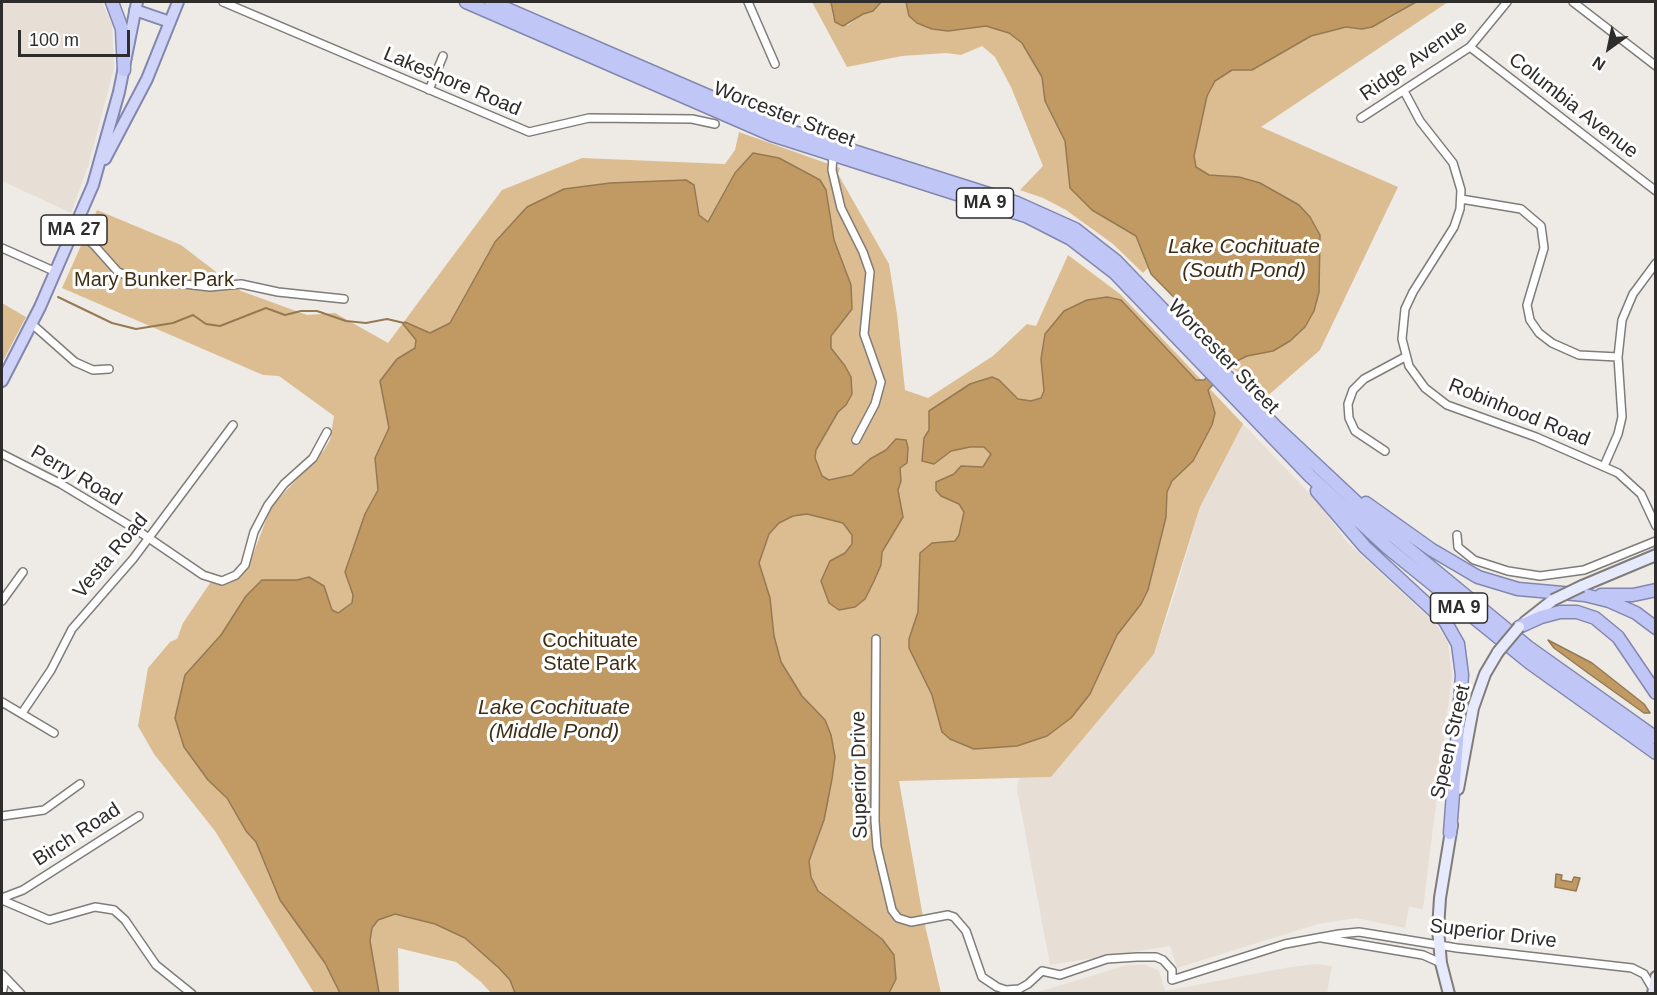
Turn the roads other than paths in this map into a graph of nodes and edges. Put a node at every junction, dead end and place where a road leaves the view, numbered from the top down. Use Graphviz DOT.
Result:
graph roads {
  1 [pos="112,2"];
  2 [pos="178,2"];
  3 [pos="223,2"];
  4 [pos="466,2"];
  5 [pos="491,2"];
  6 [pos="748,2"];
  7 [pos="1507,2"];
  8 [pos="1572,2"];
  9 [pos="136,6"];
  10 [pos="170,22"];
  11 [pos="1470,47"];
  12 [pos="443,56"];
  13 [pos="775,64"];
  14 [pos="1656,66"];
  15 [pos="123,70"];
  16 [pos="429,90"];
  17 [pos="1404,91"];
  18 [pos="1361,118"];
  19 [pos="715,124"];
  20 [pos="833,156"];
  21 [pos="99,168"];
  22 [pos="1656,191"];
  23 [pos="1461,199"];
  24 [pos="75,229"];
  25 [pos="2,248"];
  26 [pos="1656,263"];
  27 [pos="56,272"];
  28 [pos="344,299"];
  29 [pos="32,324"];
  30 [pos="1405,357"];
  31 [pos="1618,357"];
  32 [pos="1210,366"];
  33 [pos="109,369"];
  34 [pos="1223,379"];
  35 [pos="2,381"];
  36 [pos="233,425"];
  37 [pos="327,432"];
  38 [pos="856,440"];
  39 [pos="1278,443"];
  40 [pos="1385,451"];
  41 [pos="2,454"];
  42 [pos="1604,466"];
  43 [pos="1319,469"];
  44 [pos="1656,525"];
  45 [pos="1457,535"];
  46 [pos="150,537"];
  47 [pos="1656,541"];
  48 [pos="1656,555"];
  49 [pos="23,572"];
  50 [pos="1583,590"];
  51 [pos="1656,590"];
  52 [pos="2,602"];
  53 [pos="1519,627"];
  54 [pos="1656,628"];
  55 [pos="876,639"];
  56 [pos="1656,693"];
  57 [pos="2,702"];
  58 [pos="22,713"];
  59 [pos="54,733"];
  60 [pos="1656,738"];
  61 [pos="1656,753"];
  62 [pos="80,784"];
  63 [pos="2,816"];
  64 [pos="139,816"];
  65 [pos="1450,833"];
  66 [pos="2,899"];
  67 [pos="1316,938"];
  68 [pos="1439,945"];
  69 [pos="1441,963"];
  70 [pos="3,976"];
  71 [pos="1656,977"];
  72 [pos="1653,992"];
  73 [pos="2,993"];
  74 [pos="21,993"];
  75 [pos="192,993"];
  76 [pos="1449,993"];
  1 -- 15 [label="highway"];
  2 -- 10 [label="main road"];
  3 -- 16 [label="street, Lakeshore Road"];
  4 -- 20 [label="highway, Worcester Street / MA 9"];
  5 -- 32 [label="highway, Worcester Street / MA 9"];
  6 -- 13 [label="street"];
  7 -- 11 [label="street, Ridge Avenue"];
  8 -- 14 [label="street"];
  9 -- 10 [label="main road"];
  9 -- 15 [label="main road, MA 27"];
  10 -- 21 [label="main road"];
  11 -- 17 [label="street, Ridge Avenue"];
  11 -- 22 [label="street, Columbia Avenue"];
  12 -- 16 [label="street"];
  15 -- 21 [label="main road, MA 27"];
  16 -- 19 [label="street, Lakeshore Road"];
  17 -- 18 [label="street, Ridge Avenue"];
  17 -- 23 [label="street, Robinhood Road"];
  20 -- 32 [label="highway, Worcester Street / MA 9"];
  20 -- 38 [label="street"];
  21 -- 24 [label="main road, MA 27"];
  23 -- 30 [label="street, Robinhood Road"];
  23 -- 31 [label="street"];
  24 -- 27 [label="main road, MA 27"];
  24 -- 28 [label="street"];
  25 -- 27 [label="street"];
  26 -- 31 [label="street"];
  27 -- 29 [label="main road, MA 27"];
  29 -- 33 [label="street"];
  29 -- 35 [label="main road, MA 27"];
  30 -- 40 [label="street"];
  30 -- 42 [label="street, Robinhood Road"];
  31 -- 42 [label="street"];
  32 -- 34 [label="highway, Worcester Street / MA 9"];
  34 -- 39 [label="highway, Worcester Street / MA 9"];
  34 -- 43 [label="highway, Worcester Street / MA 9"];
  36 -- 46 [label="street, Vesta Road"];
  37 -- 46 [label="street, Perry Road"];
  39 -- 61 [label="highway, Worcester Street / MA 9"];
  39 -- 65 [label="highway"];
  41 -- 46 [label="street, Perry Road"];
  42 -- 44 [label="street, Robinhood Road"];
  43 -- 50 [label="highway"];
  43 -- 60 [label="highway, Worcester Street / MA 9"];
  45 -- 47 [label="street"];
  46 -- 58 [label="street, Vesta Road"];
  48 -- 50 [label="main road, Speen Street"];
  49 -- 52 [label="street"];
  50 -- 51 [label="highway"];
  50 -- 53 [label="main road, Speen Street, bridge"];
  50 -- 54 [label="highway"];
  53 -- 56 [label="highway"];
  53 -- 65 [label="main road, Speen Street, bridge"];
  55 -- 67 [label="street, Superior Drive"];
  57 -- 58 [label="street"];
  58 -- 59 [label="street"];
  62 -- 63 [label="street"];
  64 -- 66 [label="street, Birch Road"];
  65 -- 68 [label="main road, Speen Street"];
  66 -- 75 [label="street"];
  67 -- 68 [label="street, Superior Drive"];
  67 -- 69 [label="street, Superior Drive"];
  68 -- 69 [label="main road, Speen Street"];
  68 -- 72 [label="street, Superior Drive"];
  69 -- 76 [label="main road, Speen Street"];
  70 -- 73 [label="street"];
  70 -- 74 [label="street"];
  71 -- 72 [label="main road"];
}
